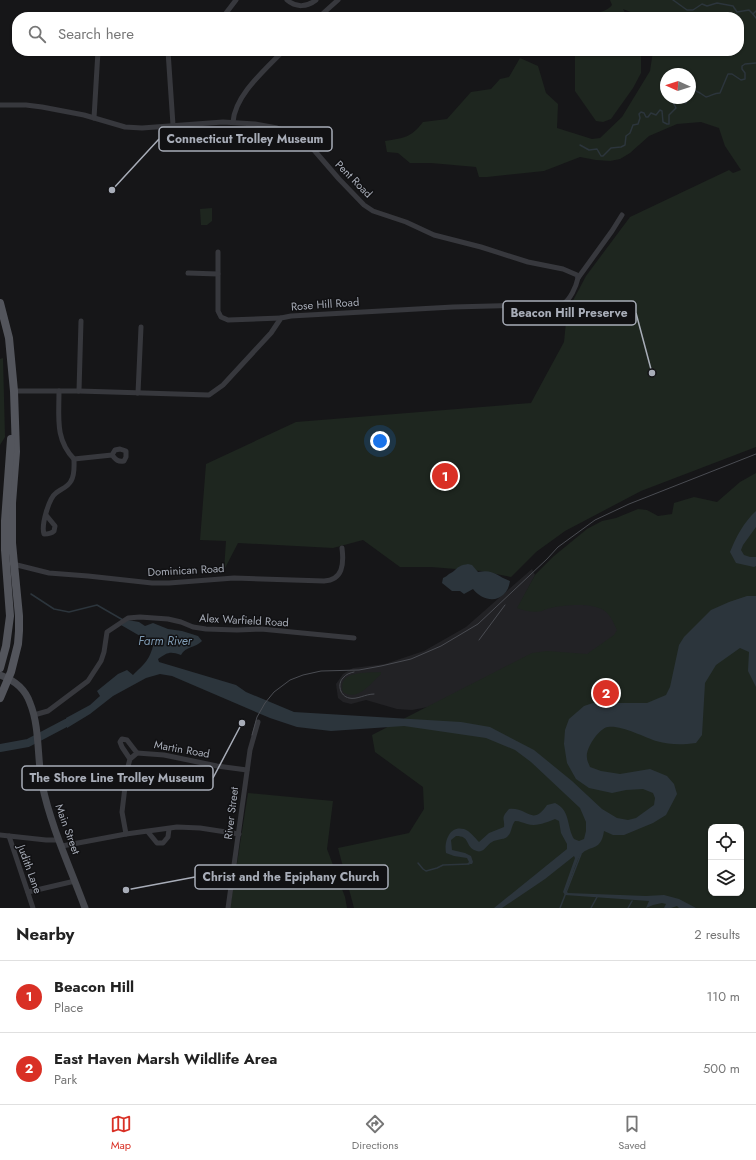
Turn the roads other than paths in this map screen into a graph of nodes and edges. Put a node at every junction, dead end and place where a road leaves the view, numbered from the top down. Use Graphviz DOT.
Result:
graph roads {
  1 [pos="236,0"];
  2 [pos="287,0"];
  3 [pos="316,0"];
  4 [pos="338,0"];
  5 [pos="227,12"];
  6 [pos="325,12"];
  7 [pos="98,56"];
  8 [pos="168,56"];
  9 [pos="279,56"];
  10 [pos="0,105"];
  11 [pos="94,118"];
  12 [pos="233,122"];
  13 [pos="173,125"];
  14 [pos="622,215"];
  15 [pos="218,252"];
  16 [pos="188,273"];
  17 [pos="218,274"];
  18 [pos="578,278"];
  19 [pos="0,303"];
  20 [pos="281,318"];
  21 [pos="80,321"];
  22 [pos="141,327"];
  23 [pos="14,391"];
  24 [pos="79,391"];
  25 [pos="59,392"];
  26 [pos="138,393"];
  27 [pos="112,455"];
  28 [pos="74,459"];
  29 [pos="46,515"];
  30 [pos="342,548"];
  31 [pos="10,564"];
  32 [pos="354,638"];
  33 [pos="0,668"];
  34 [pos="0,675"];
  35 [pos="9,678"];
  36 [pos="0,698"];
  37 [pos="34,715"];
  38 [pos="258,722"];
  39 [pos="137,753"];
  40 [pos="130,759"];
  41 [pos="247,770"];
  42 [pos="169,829"];
  43 [pos="148,832"];
  44 [pos="126,834"];
  45 [pos="239,834"];
  46 [pos="0,835"];
  47 [pos="9,836"];
  48 [pos="61,843"];
  49 [pos="75,881"];
  50 [pos="28,892"];
  51 [pos="33,908"];
  52 [pos="85,908"];
  53 [pos="228,908"];
  1 -- 5 [label="street"];
  2 -- 3 [label="street"];
  4 -- 6 [label="street"];
  7 -- 11 [label="street"];
  8 -- 13 [label="street"];
  9 -- 12 [label="street"];
  10 -- 11 [label="street, Pent Road"];
  11 -- 13 [label="street, Pent Road"];
  12 -- 13 [label="street, Pent Road"];
  12 -- 18 [label="street, Pent Road"];
  14 -- 18 [label="street, Rose Hill Road"];
  15 -- 17 [label="street"];
  16 -- 17 [label="street"];
  17 -- 20 [label="street"];
  18 -- 20 [label="street, Rose Hill Road"];
  19 -- 23 [label="main road"];
  20 -- 26 [label="street, Rose Hill Road"];
  21 -- 24 [label="street"];
  22 -- 26 [label="street"];
  23 -- 25 [label="street, Rose Hill Road"];
  23 -- 31 [label="main road"];
  24 -- 25 [label="street, Rose Hill Road"];
  24 -- 26 [label="street, Rose Hill Road"];
  25 -- 28 [label="street"];
  27 -- 28 [label="street"];
  28 -- 29 [label="street"];
  30 -- 31 [label="street, Dominican Road"];
  31 -- 33 [label="main road"];
  31 -- 35 [label="main road"];
  32 -- 37 [label="street, Alex Warfield Road"];
  34 -- 35 [label="main road, Main Street"];
  35 -- 36 [label="main road"];
  35 -- 37 [label="main road, Main Street"];
  37 -- 48 [label="main road, Main Street"];
  38 -- 41 [label="street, River Street"];
  39 -- 40 [label="street, Martin Road"];
  39 -- 40 [label="street, Martin Road"];
  39 -- 41 [label="street, Martin Road"];
  40 -- 44 [label="street"];
  41 -- 45 [label="street, River Street"];
  42 -- 43 [label="street"];
  42 -- 43 [label="street"];
  42 -- 45 [label="street"];
  43 -- 44 [label="street"];
  44 -- 48 [label="street"];
  45 -- 53 [label="street, River Street"];
  46 -- 47 [label="street"];
  47 -- 48 [label="street"];
  47 -- 50 [label="street, Judith Lane"];
  48 -- 49 [label="main road, Main Street"];
  49 -- 50 [label="street"];
  49 -- 52 [label="main road, Main Street"];
  50 -- 51 [label="street, Judith Lane"];
}
